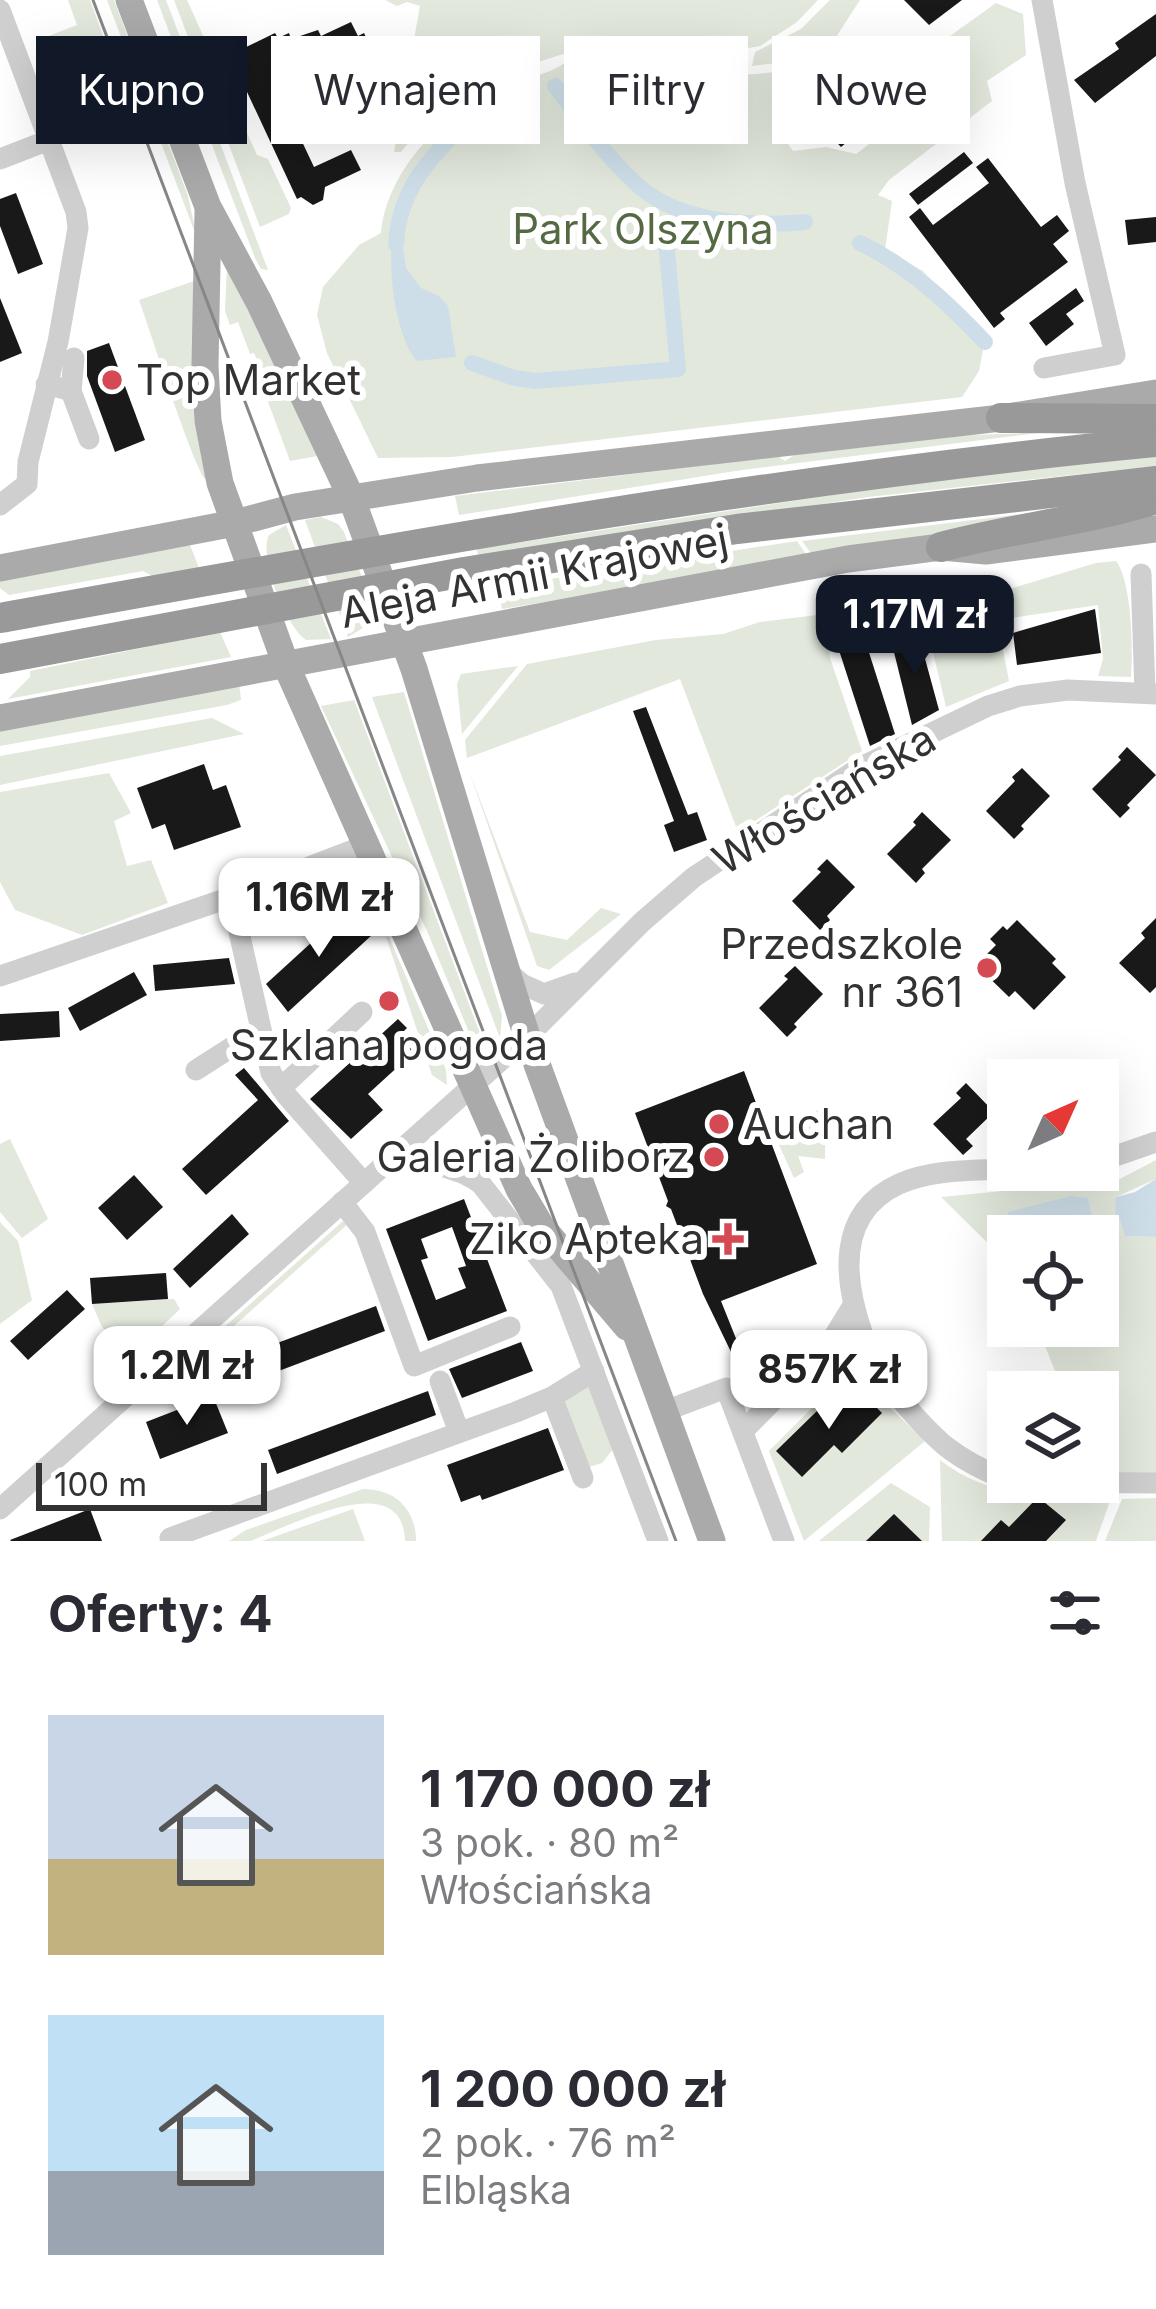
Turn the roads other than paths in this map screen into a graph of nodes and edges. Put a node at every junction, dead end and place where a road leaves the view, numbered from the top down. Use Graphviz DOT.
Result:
graph roads {
  1 [pos="129,0"];
  2 [pos="1042,0"];
  3 [pos="0,10"];
  4 [pos="36,106"];
  5 [pos="39,144"];
  6 [pos="50,144"];
  7 [pos="0,159"];
  8 [pos="208,207"];
  9 [pos="74,358"];
  10 [pos="1044,368"];
  11 [pos="46,384"];
  12 [pos="71,391"];
  13 [pos="1156,393"];
  14 [pos="1001,418"];
  15 [pos="1156,419"];
  16 [pos="89,439"];
  17 [pos="1156,442"];
  18 [pos="1156,481"];
  19 [pos="351,497"];
  20 [pos="1156,500"];
  21 [pos="0,506"];
  22 [pos="235,523"];
  23 [pos="1156,529"];
  24 [pos="941,547"];
  25 [pos="0,568"];
  26 [pos="1141,574"];
  27 [pos="0,618"];
  28 [pos="403,640"];
  29 [pos="0,659"];
  30 [pos="286,665"];
  31 [pos="1150,693"];
  32 [pos="0,718"];
  33 [pos="366,845"];
  34 [pos="231,896"];
  35 [pos="596,969"];
  36 [pos="505,970"];
  37 [pos="0,976"];
  38 [pos="362,1012"];
  39 [pos="527,1037"];
  40 [pos="265,1038"];
  41 [pos="196,1070"];
  42 [pos="474,1084"];
  43 [pos="281,1088"];
  44 [pos="435,1120"];
  45 [pos="496,1136"];
  46 [pos="1156,1142"];
  47 [pos="408,1144"];
  48 [pos="1119,1155"];
  49 [pos="987,1170"];
  50 [pos="364,1183"];
  51 [pos="342,1202"];
  52 [pos="852,1306"];
  53 [pos="510,1328"];
  54 [pos="830,1343"];
  55 [pos="640,1345"];
  56 [pos="869,1356"];
  57 [pos="594,1371"];
  58 [pos="440,1382"];
  59 [pos="552,1397"];
  60 [pos="665,1411"];
  61 [pos="460,1432"];
  62 [pos="746,1440"];
  63 [pos="987,1471"];
  64 [pos="583,1478"];
  65 [pos="1119,1483"];
  66 [pos="1156,1483"];
  67 [pos="0,1509"];
  68 [pos="170,1538"];
  69 [pos="658,1541"];
  70 [pos="712,1541"];
  71 [pos="784,1541"];
  1 -- 8 [label="main road"];
  2 -- 10 [label="street"];
  3 -- 4 [label="street"];
  5 -- 7 [label="street"];
  6 -- 11 [label="street"];
  8 -- 19 [label="main road"];
  8 -- 22 [label="main road"];
  9 -- 12 [label="street"];
  11 -- 12 [label="street"];
  11 -- 21 [label="street"];
  12 -- 16 [label="street"];
  13 -- 14 [label="main road"];
  14 -- 15 [label="highway"];
  14 -- 19 [label="main road"];
  17 -- 27 [label="highway, Aleja Armii Krajowej"];
  18 -- 29 [label="highway, Aleja Armii Krajowej"];
  19 -- 22 [label="main road"];
  19 -- 28 [label="main road"];
  20 -- 24 [label="highway"];
  22 -- 25 [label="main road"];
  22 -- 30 [label="main road"];
  23 -- 24 [label="main road, Aleja Armii Krajowej"];
  24 -- 28 [label="main road, Aleja Armii Krajowej"];
  26 -- 31 [label="street"];
  28 -- 30 [label="main road, Aleja Armii Krajowej"];
  28 -- 36 [label="main road"];
  30 -- 32 [label="main road, Aleja Armii Krajowej"];
  30 -- 33 [label="main road"];
  31 -- 35 [label="street, Włościańska"];
  33 -- 34 [label="street"];
  33 -- 42 [label="main road"];
  34 -- 37 [label="street"];
  34 -- 40 [label="street"];
  35 -- 36 [label="street, Włościańska"];
  35 -- 39 [label="street, Włościańska"];
  36 -- 39 [label="main road"];
  38 -- 43 [label="street"];
  39 -- 42 [label="street, Włościańska"];
  39 -- 55 [label="main road"];
  40 -- 41 [label="street"];
  40 -- 43 [label="street"];
  42 -- 44 [label="street, Włościańska"];
  42 -- 45 [label="main road"];
  43 -- 50 [label="street"];
  44 -- 45 [label="street"];
  44 -- 47 [label="street, Włościańska"];
  45 -- 55 [label="main road"];
  46 -- 48 [label="street"];
  47 -- 50 [label="street, Włościańska"];
  47 -- 57 [label="street"];
  49 -- 52 [label="street"];
  50 -- 51 [label="street, Włościańska"];
  51 -- 53 [label="street"];
  51 -- 67 [label="street, Włościańska"];
  52 -- 54 [label="street"];
  52 -- 56 [label="street"];
  54 -- 56 [label="street"];
  54 -- 62 [label="street"];
  55 -- 60 [label="main road"];
  56 -- 63 [label="street"];
  57 -- 59 [label="street"];
  57 -- 69 [label="street"];
  58 -- 61 [label="street"];
  59 -- 61 [label="street"];
  59 -- 64 [label="street"];
  60 -- 62 [label="street"];
  60 -- 70 [label="main road"];
  61 -- 68 [label="street"];
  62 -- 71 [label="street"];
  65 -- 66 [label="street"];
}
